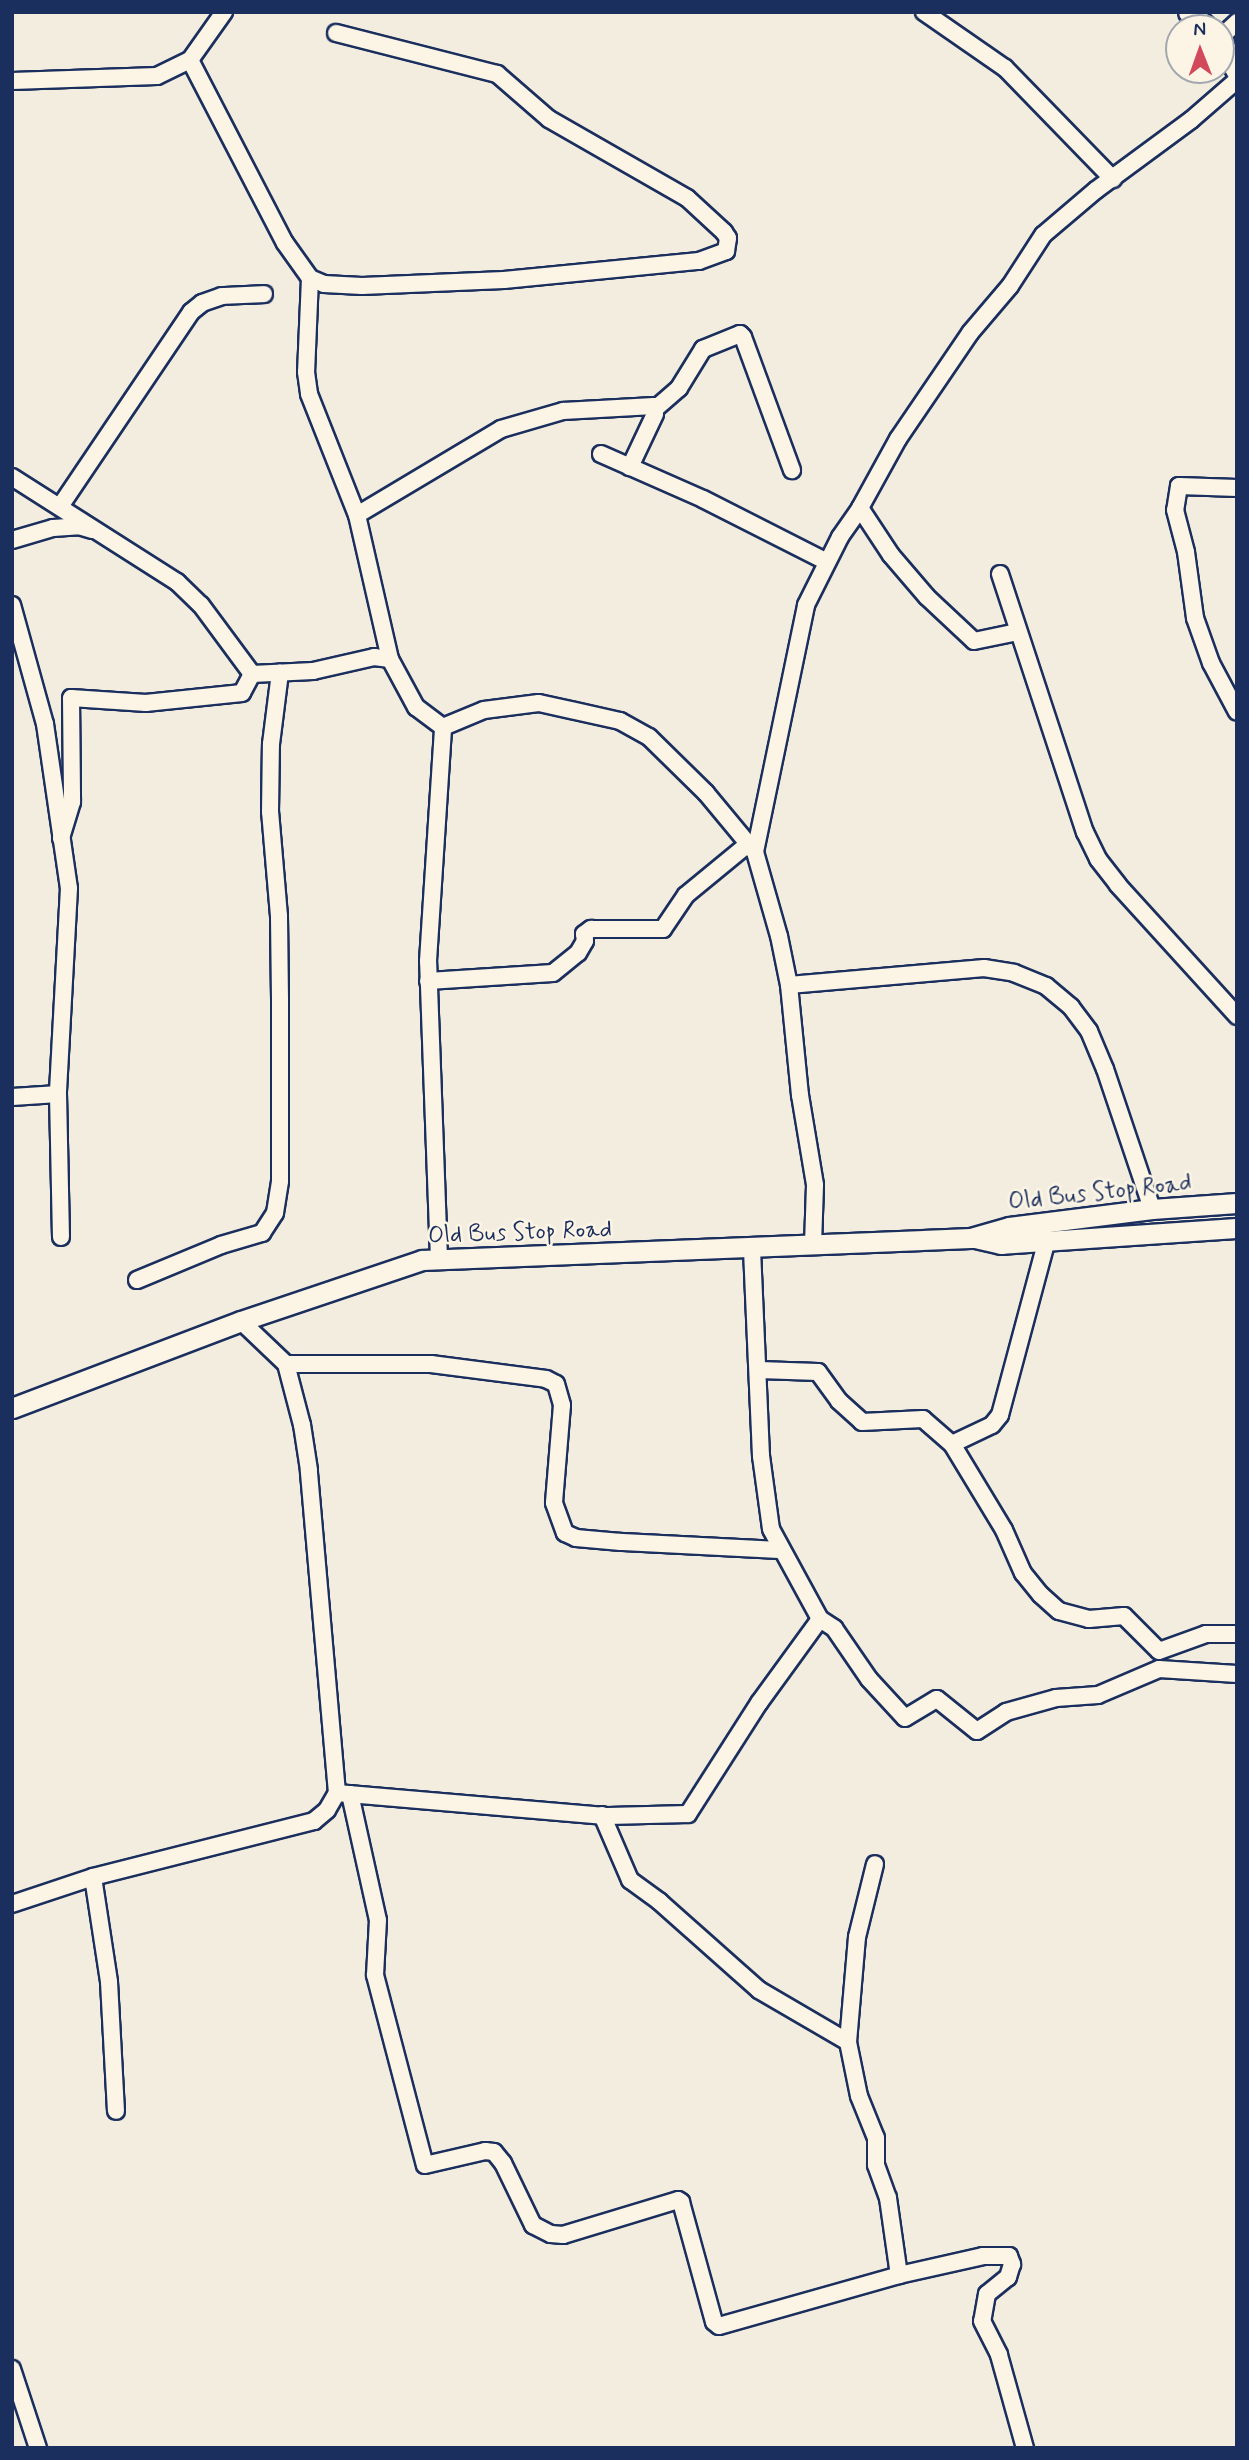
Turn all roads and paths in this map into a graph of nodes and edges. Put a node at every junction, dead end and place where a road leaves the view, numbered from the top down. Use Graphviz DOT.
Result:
graph roads {
  1 [pos="224,12"];
  2 [pos="925,12"];
  3 [pos="336,33"];
  4 [pos="190,60"];
  5 [pos="12,80"];
  6 [pos="1237,80"];
  7 [pos="1113,179"];
  8 [pos="310,278"];
  9 [pos="264,294"];
  10 [pos="655,410"];
  11 [pos="601,454"];
  12 [pos="630,467"];
  13 [pos="792,470"];
  14 [pos="12,477"];
  15 [pos="1237,488"];
  16 [pos="61,505"];
  17 [pos="860,508"];
  18 [pos="357,515"];
  19 [pos="104,534"];
  20 [pos="12,540"];
  21 [pos="827,562"];
  22 [pos="1000,574"];
  23 [pos="12,605"];
  24 [pos="1018,632"];
  25 [pos="390,659"];
  26 [pos="280,673"];
  27 [pos="252,674"];
  28 [pos="1237,712"];
  29 [pos="443,727"];
  30 [pos="61,838"];
  31 [pos="752,848"];
  32 [pos="428,981"];
  33 [pos="789,985"];
  34 [pos="1237,1016"];
  35 [pos="58,1094"];
  36 [pos="12,1097"];
  37 [pos="1227,1204"];
  38 [pos="1152,1209"];
  39 [pos="1227,1228"];
  40 [pos="61,1237"];
  41 [pos="971,1238"];
  42 [pos="1047,1240"];
  43 [pos="813,1246"];
  44 [pos="752,1248"];
  45 [pos="439,1259"];
  46 [pos="137,1280"];
  47 [pos="241,1321"];
  48 [pos="286,1364"];
  49 [pos="759,1370"];
  50 [pos="12,1408"];
  51 [pos="952,1444"];
  52 [pos="781,1550"];
  53 [pos="820,1619"];
  54 [pos="1237,1634"];
  55 [pos="1237,1674"];
  56 [pos="344,1793"];
  57 [pos="602,1815"];
  58 [pos="875,1864"];
  59 [pos="93,1877"];
  60 [pos="12,1904"];
  61 [pos="848,2042"];
  62 [pos="116,2111"];
  63 [pos="899,2275"];
  64 [pos="12,2369"];
  65 [pos="38,2448"];
  66 [pos="1025,2448"];
  1 -- 4 [label="street"];
  2 -- 7 [label="street"];
  3 -- 8 [label="street"];
  4 -- 5 [label="street"];
  4 -- 8 [label="street"];
  6 -- 7 [label="street"];
  7 -- 17 [label="street"];
  8 -- 18 [label="street"];
  9 -- 16 [label="street"];
  10 -- 12 [label="street"];
  10 -- 13 [label="street"];
  10 -- 18 [label="street"];
  11 -- 12 [label="street"];
  12 -- 21 [label="street"];
  14 -- 16 [label="street"];
  15 -- 28 [label="street"];
  16 -- 19 [label="street"];
  17 -- 21 [label="street"];
  17 -- 24 [label="street"];
  18 -- 25 [label="street"];
  19 -- 20 [label="street"];
  19 -- 27 [label="street"];
  21 -- 31 [label="street"];
  22 -- 24 [label="street"];
  23 -- 30 [label="street"];
  24 -- 34 [label="street"];
  25 -- 26 [label="street"];
  25 -- 29 [label="street"];
  26 -- 27 [label="street"];
  26 -- 46 [label="street"];
  27 -- 30 [label="street"];
  29 -- 31 [label="street"];
  29 -- 32 [label="street"];
  30 -- 35 [label="street"];
  31 -- 32 [label="street"];
  31 -- 33 [label="street"];
  32 -- 45 [label="street"];
  33 -- 38 [label="street"];
  33 -- 43 [label="street"];
  35 -- 36 [label="street"];
  35 -- 40 [label="street"];
  37 -- 38 [label="street, Old Bus Stop Road"];
  37 -- 39 [label="street"];
  38 -- 41 [label="street, Old Bus Stop Road"];
  39 -- 42 [label="street, Old Bus Stop Road"];
  41 -- 42 [label="street, Old Bus Stop Road"];
  41 -- 43 [label="street, Old Bus Stop Road"];
  42 -- 51 [label="street"];
  43 -- 44 [label="street, Old Bus Stop Road"];
  44 -- 45 [label="street, Old Bus Stop Road"];
  44 -- 49 [label="street"];
  45 -- 47 [label="street, Old Bus Stop Road"];
  47 -- 48 [label="street"];
  47 -- 50 [label="street, Old Bus Stop Road"];
  48 -- 52 [label="street"];
  48 -- 56 [label="street"];
  49 -- 51 [label="street"];
  49 -- 52 [label="street"];
  51 -- 54 [label="street"];
  52 -- 53 [label="street"];
  53 -- 55 [label="street"];
  53 -- 57 [label="street"];
  56 -- 57 [label="street"];
  56 -- 59 [label="street"];
  56 -- 63 [label="street"];
  57 -- 61 [label="street"];
  58 -- 61 [label="street"];
  59 -- 60 [label="street"];
  59 -- 62 [label="street"];
  61 -- 63 [label="street"];
  63 -- 66 [label="street"];
  64 -- 65 [label="street"];
}
